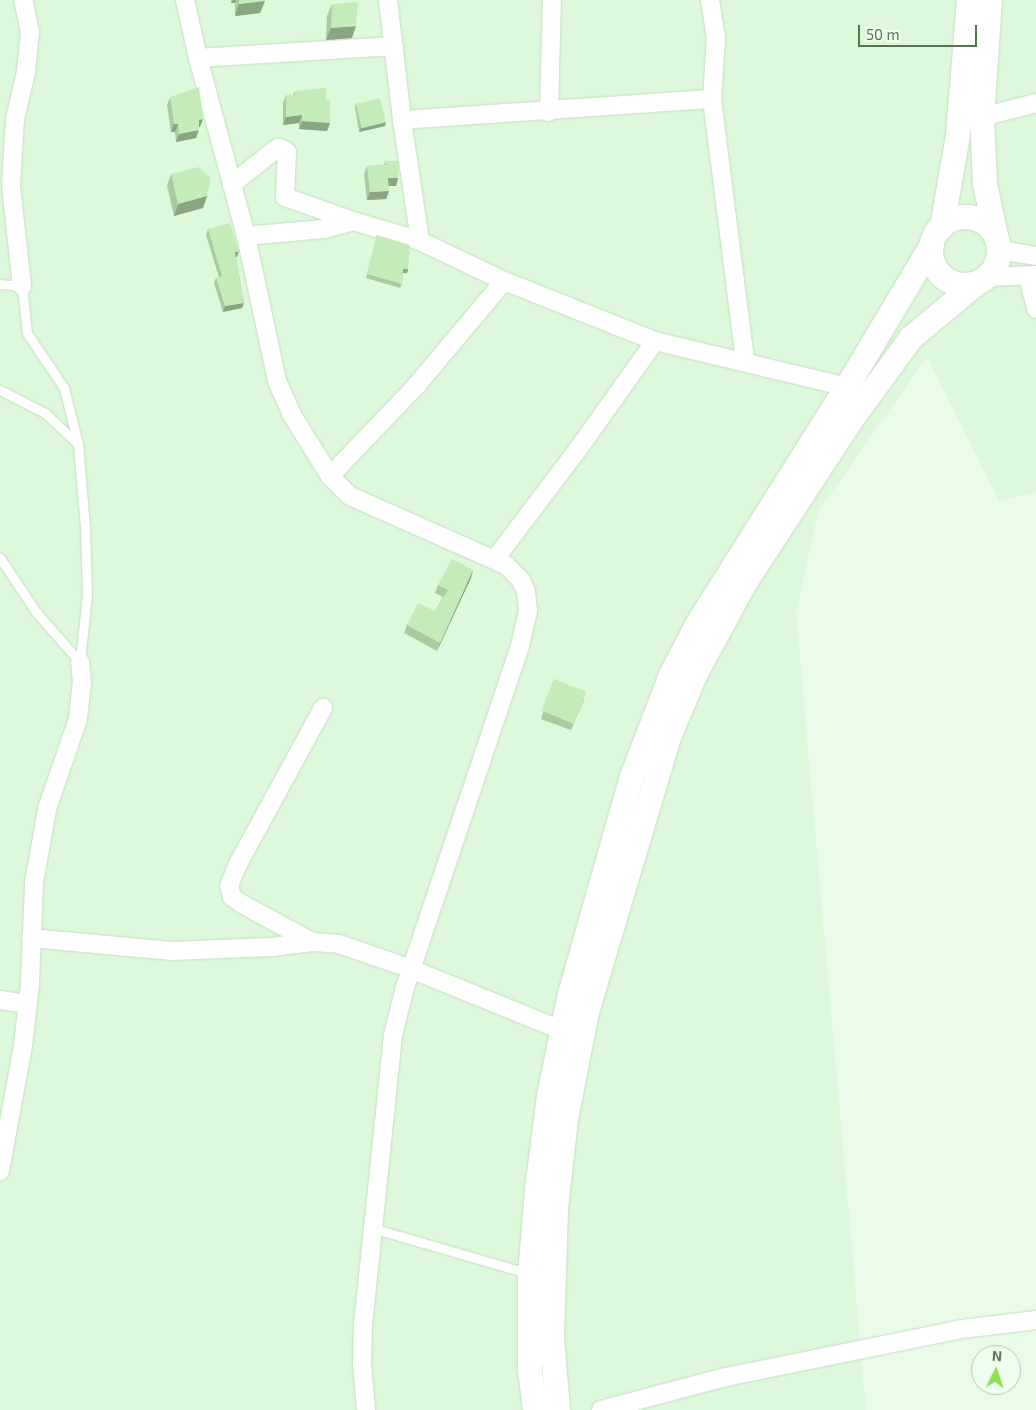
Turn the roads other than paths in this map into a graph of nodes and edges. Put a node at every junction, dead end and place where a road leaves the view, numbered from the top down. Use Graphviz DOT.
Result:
graph roads {
  1 [pos="23,0"];
  2 [pos="185,0"];
  3 [pos="388,0"];
  4 [pos="552,0"];
  5 [pos="710,0"];
  6 [pos="970,0"];
  7 [pos="990,0"];
  8 [pos="1002,0"];
  9 [pos="989,27"];
  10 [pos="394,46"];
  11 [pos="198,58"];
  12 [pos="712,98"];
  13 [pos="1036,102"];
  14 [pos="549,112"];
  15 [pos="982,117"];
  16 [pos="402,120"];
  17 [pos="232,184"];
  18 [pos="353,221"];
  19 [pos="246,236"];
  20 [pos="937,236"];
  21 [pos="420,241"];
  22 [pos="998,243"];
  23 [pos="1036,256"];
  24 [pos="1032,276"];
  25 [pos="982,280"];
  26 [pos="504,281"];
  27 [pos="0,284"];
  28 [pos="22,286"];
  29 [pos="1036,309"];
  30 [pos="655,341"];
  31 [pos="745,362"];
  32 [pos="847,387"];
  33 [pos="0,390"];
  34 [pos="78,444"];
  35 [pos="330,476"];
  36 [pos="0,558"];
  37 [pos="495,559"];
  38 [pos="80,662"];
  39 [pos="323,708"];
  40 [pos="31,938"];
  41 [pos="312,942"];
  42 [pos="411,969"];
  43 [pos="0,1000"];
  44 [pos="28,1004"];
  45 [pos="561,1030"];
  46 [pos="0,1171"];
  47 [pos="372,1228"];
  48 [pos="530,1275"];
  49 [pos="1036,1320"];
  50 [pos="366,1410"];
  51 [pos="535,1410"];
  52 [pos="558,1410"];
  53 [pos="601,1410"];
  1 -- 28 [label="street"];
  2 -- 11 [label="street"];
  3 -- 10 [label="street"];
  4 -- 14 [label="street"];
  5 -- 12 [label="street"];
  6 -- 20 [label="main road"];
  7 -- 9 [label="main road"];
  8 -- 9 [label="street"];
  9 -- 15 [label="main road"];
  10 -- 11 [label="street"];
  10 -- 16 [label="street"];
  11 -- 17 [label="street"];
  12 -- 14 [label="street"];
  12 -- 31 [label="street"];
  13 -- 15 [label="street"];
  14 -- 16 [label="street"];
  15 -- 22 [label="main road"];
  16 -- 21 [label="street"];
  17 -- 18 [label="street"];
  17 -- 19 [label="street"];
  18 -- 19 [label="street"];
  18 -- 21 [label="street"];
  19 -- 35 [label="street"];
  20 -- 22 [label="main road"];
  20 -- 25 [label="main road"];
  20 -- 32 [label="main road"];
  21 -- 26 [label="street"];
  22 -- 23 [label="street"];
  22 -- 25 [label="main road"];
  24 -- 25 [label="street"];
  24 -- 29 [label="street"];
  25 -- 52 [label="main road"];
  26 -- 30 [label="street"];
  26 -- 35 [label="street"];
  27 -- 28 [label="lane"];
  28 -- 34 [label="lane"];
  30 -- 31 [label="street"];
  30 -- 37 [label="street"];
  31 -- 32 [label="street"];
  32 -- 45 [label="main road"];
  33 -- 34 [label="lane"];
  34 -- 38 [label="lane"];
  35 -- 37 [label="street"];
  36 -- 38 [label="lane"];
  37 -- 42 [label="street"];
  38 -- 40 [label="street"];
  39 -- 41 [label="street"];
  40 -- 41 [label="street"];
  40 -- 44 [label="street"];
  41 -- 42 [label="street"];
  42 -- 45 [label="street"];
  42 -- 47 [label="street"];
  43 -- 44 [label="street"];
  44 -- 46 [label="street"];
  45 -- 48 [label="main road"];
  47 -- 48 [label="lane"];
  47 -- 50 [label="street"];
  48 -- 51 [label="main road"];
  49 -- 53 [label="street"];
}
